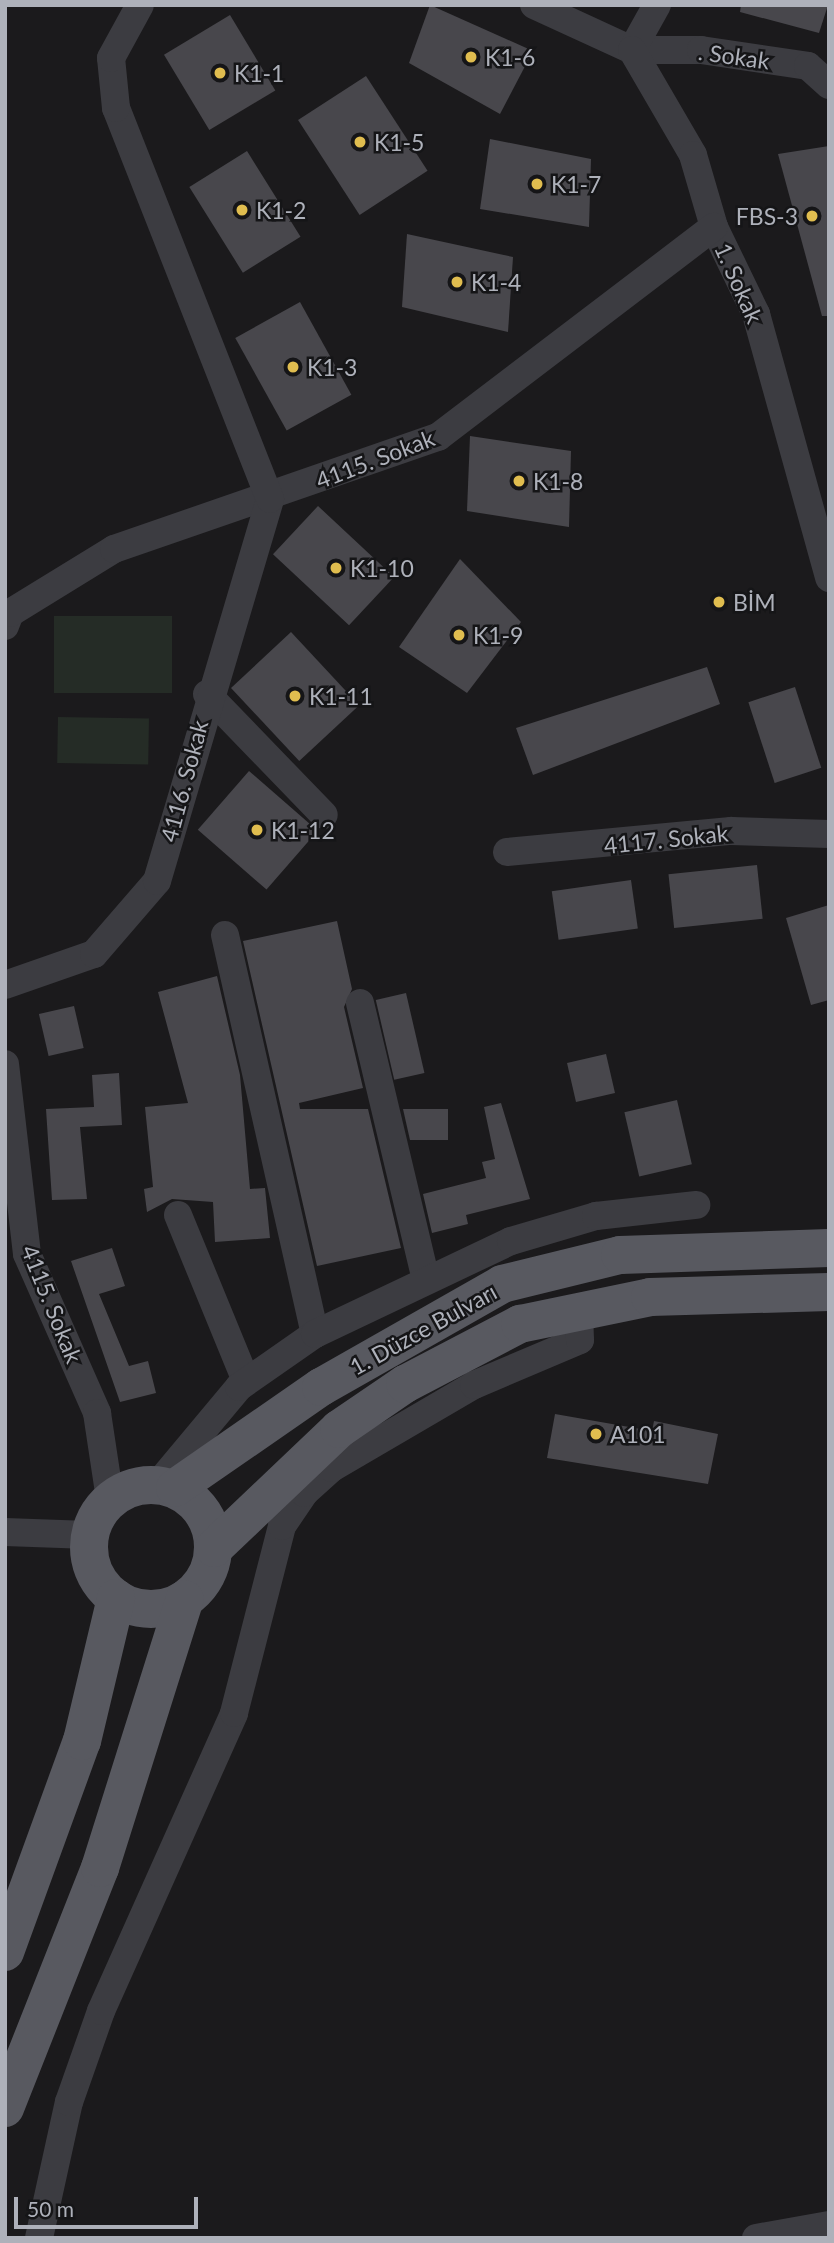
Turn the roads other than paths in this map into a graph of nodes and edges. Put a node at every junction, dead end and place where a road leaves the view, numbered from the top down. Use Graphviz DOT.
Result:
graph roads {
  1 [pos="140,5"];
  2 [pos="534,5"];
  3 [pos="657,5"];
  4 [pos="632,50"];
  5 [pos="829,85"];
  6 [pos="714,227"];
  7 [pos="270,499"];
  8 [pos="822,527"];
  9 [pos="829,578"];
  10 [pos="5,626"];
  11 [pos="208,694"];
  12 [pos="324,815"];
  13 [pos="829,834"];
  14 [pos="507,852"];
  15 [pos="225,934"];
  16 [pos="5,985"];
  17 [pos="360,1003"];
  18 [pos="5,1064"];
  19 [pos="9,1133"];
  20 [pos="696,1205"];
  21 [pos="178,1215"];
  22 [pos="829,1248"];
  23 [pos="426,1279"];
  24 [pos="829,1292"];
  25 [pos="579,1308"];
  26 [pos="315,1334"];
  27 [pos="246,1381"];
  28 [pos="166,1486"];
  29 [pos="110,1499"];
  30 [pos="5,1532"];
  31 [pos="89,1535"];
  32 [pos="214,1548"];
  33 [pos="116,1598"];
  34 [pos="185,1599"];
  35 [pos="5,1952"];
  36 [pos="5,2108"];
  37 [pos="829,2225"];
  38 [pos="40,2238"];
  39 [pos="756,2238"];
  1 -- 7 [label="street"];
  2 -- 4 [label="street"];
  3 -- 4 [label="street"];
  4 -- 5 [label="street, . Sokak"];
  4 -- 6 [label="street, 1. Sokak"];
  6 -- 7 [label="street, 4115. Sokak"];
  6 -- 8 [label="street, 1. Sokak"];
  7 -- 10 [label="street, 4115. Sokak"];
  7 -- 11 [label="street, 4116. Sokak"];
  8 -- 9 [label="street, 1. Sokak"];
  11 -- 12 [label="street"];
  11 -- 16 [label="street, 4116. Sokak"];
  13 -- 14 [label="street, 4117. Sokak"];
  15 -- 26 [label="street"];
  17 -- 23 [label="street"];
  18 -- 19 [label="street, 4115. Sokak"];
  19 -- 29 [label="street, 4115. Sokak"];
  20 -- 23 [label="street"];
  21 -- 27 [label="street"];
  22 -- 28 [label="main road, 1. Düzce Bulvarı"];
  23 -- 26 [label="street"];
  24 -- 25 [label="main road, 1. Düzce Bulvarı"];
  25 -- 32 [label="main road, 1. Düzce Bulvarı"];
  25 -- 38 [label="street"];
  26 -- 27 [label="street"];
  27 -- 28 [label="street"];
  28 -- 29 [label="main road"];
  28 -- 32 [label="main road"];
  29 -- 31 [label="main road"];
  30 -- 31 [label="street"];
  31 -- 33 [label="main road"];
  32 -- 34 [label="main road"];
  33 -- 34 [label="main road"];
  33 -- 35 [label="main road"];
  34 -- 36 [label="main road"];
  37 -- 39 [label="street"];
}
